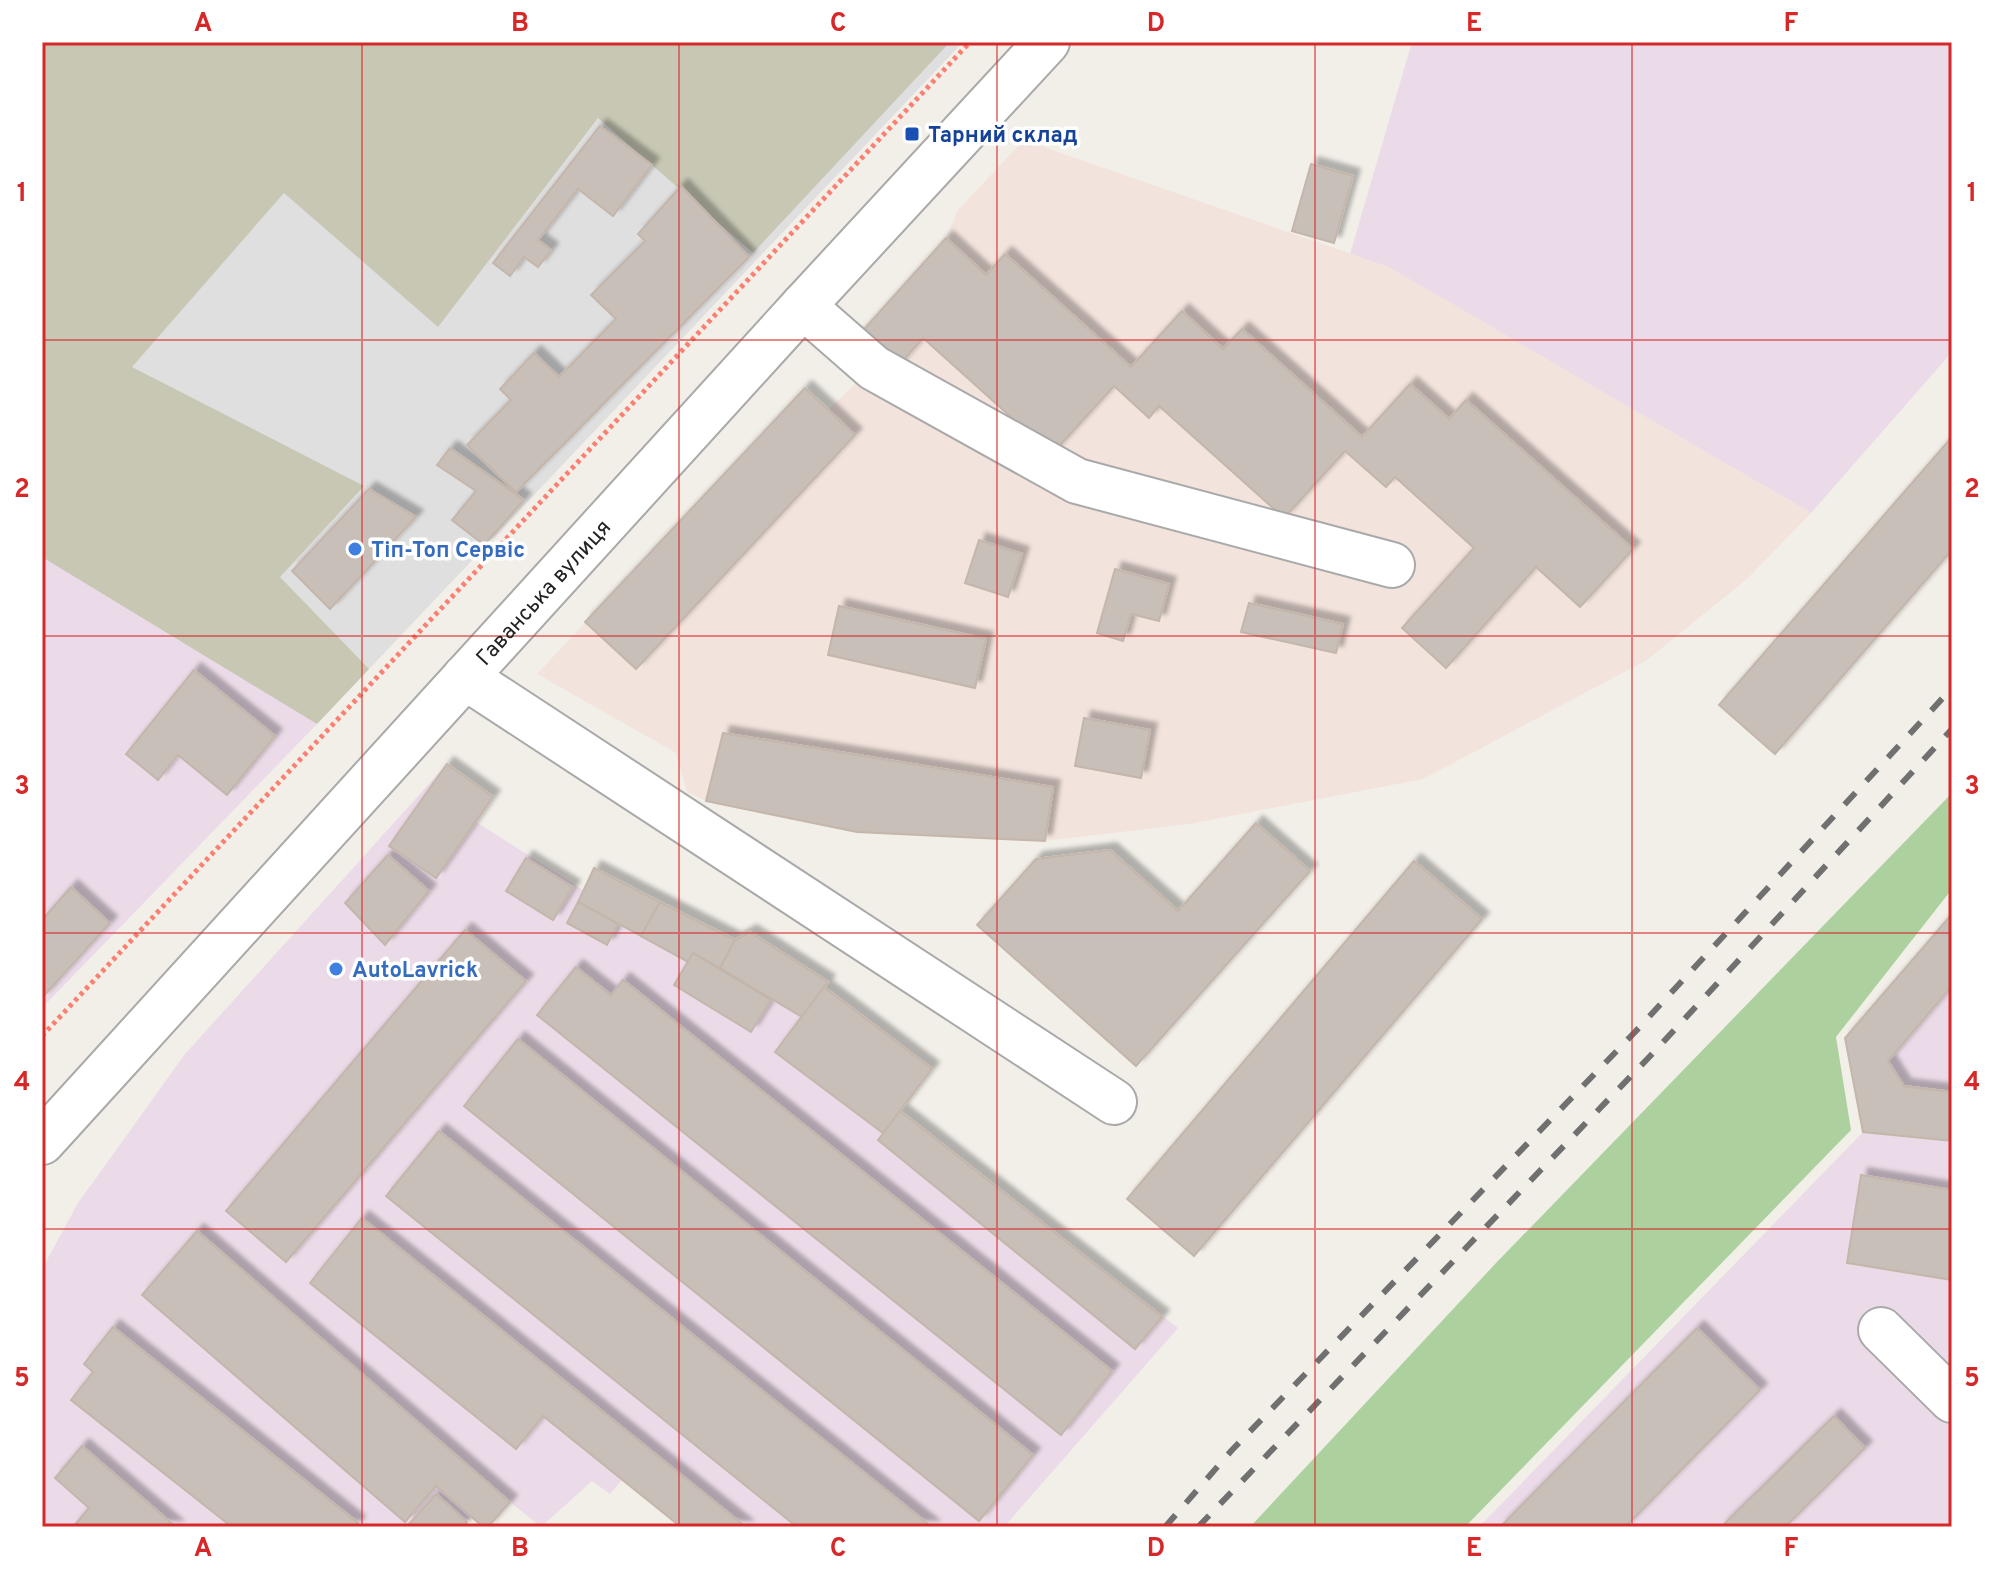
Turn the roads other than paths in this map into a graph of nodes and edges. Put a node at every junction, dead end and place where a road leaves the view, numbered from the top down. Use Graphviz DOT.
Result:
graph roads {
  1 [pos="1047,42"];
  2 [pos="803,306"];
  3 [pos="1392,565"];
  4 [pos="465,677"];
  5 [pos="1114,1102"];
  6 [pos="42,1142"];
  7 [pos="1881,1330"];
  8 [pos="1952,1400"];
  1 -- 2 [label="street, Гаванська вулиця"];
  2 -- 3 [label="street"];
  2 -- 4 [label="street, Гаванська вулиця"];
  4 -- 5 [label="street"];
  4 -- 6 [label="street, Гаванська вулиця"];
  7 -- 8 [label="street"];
}
